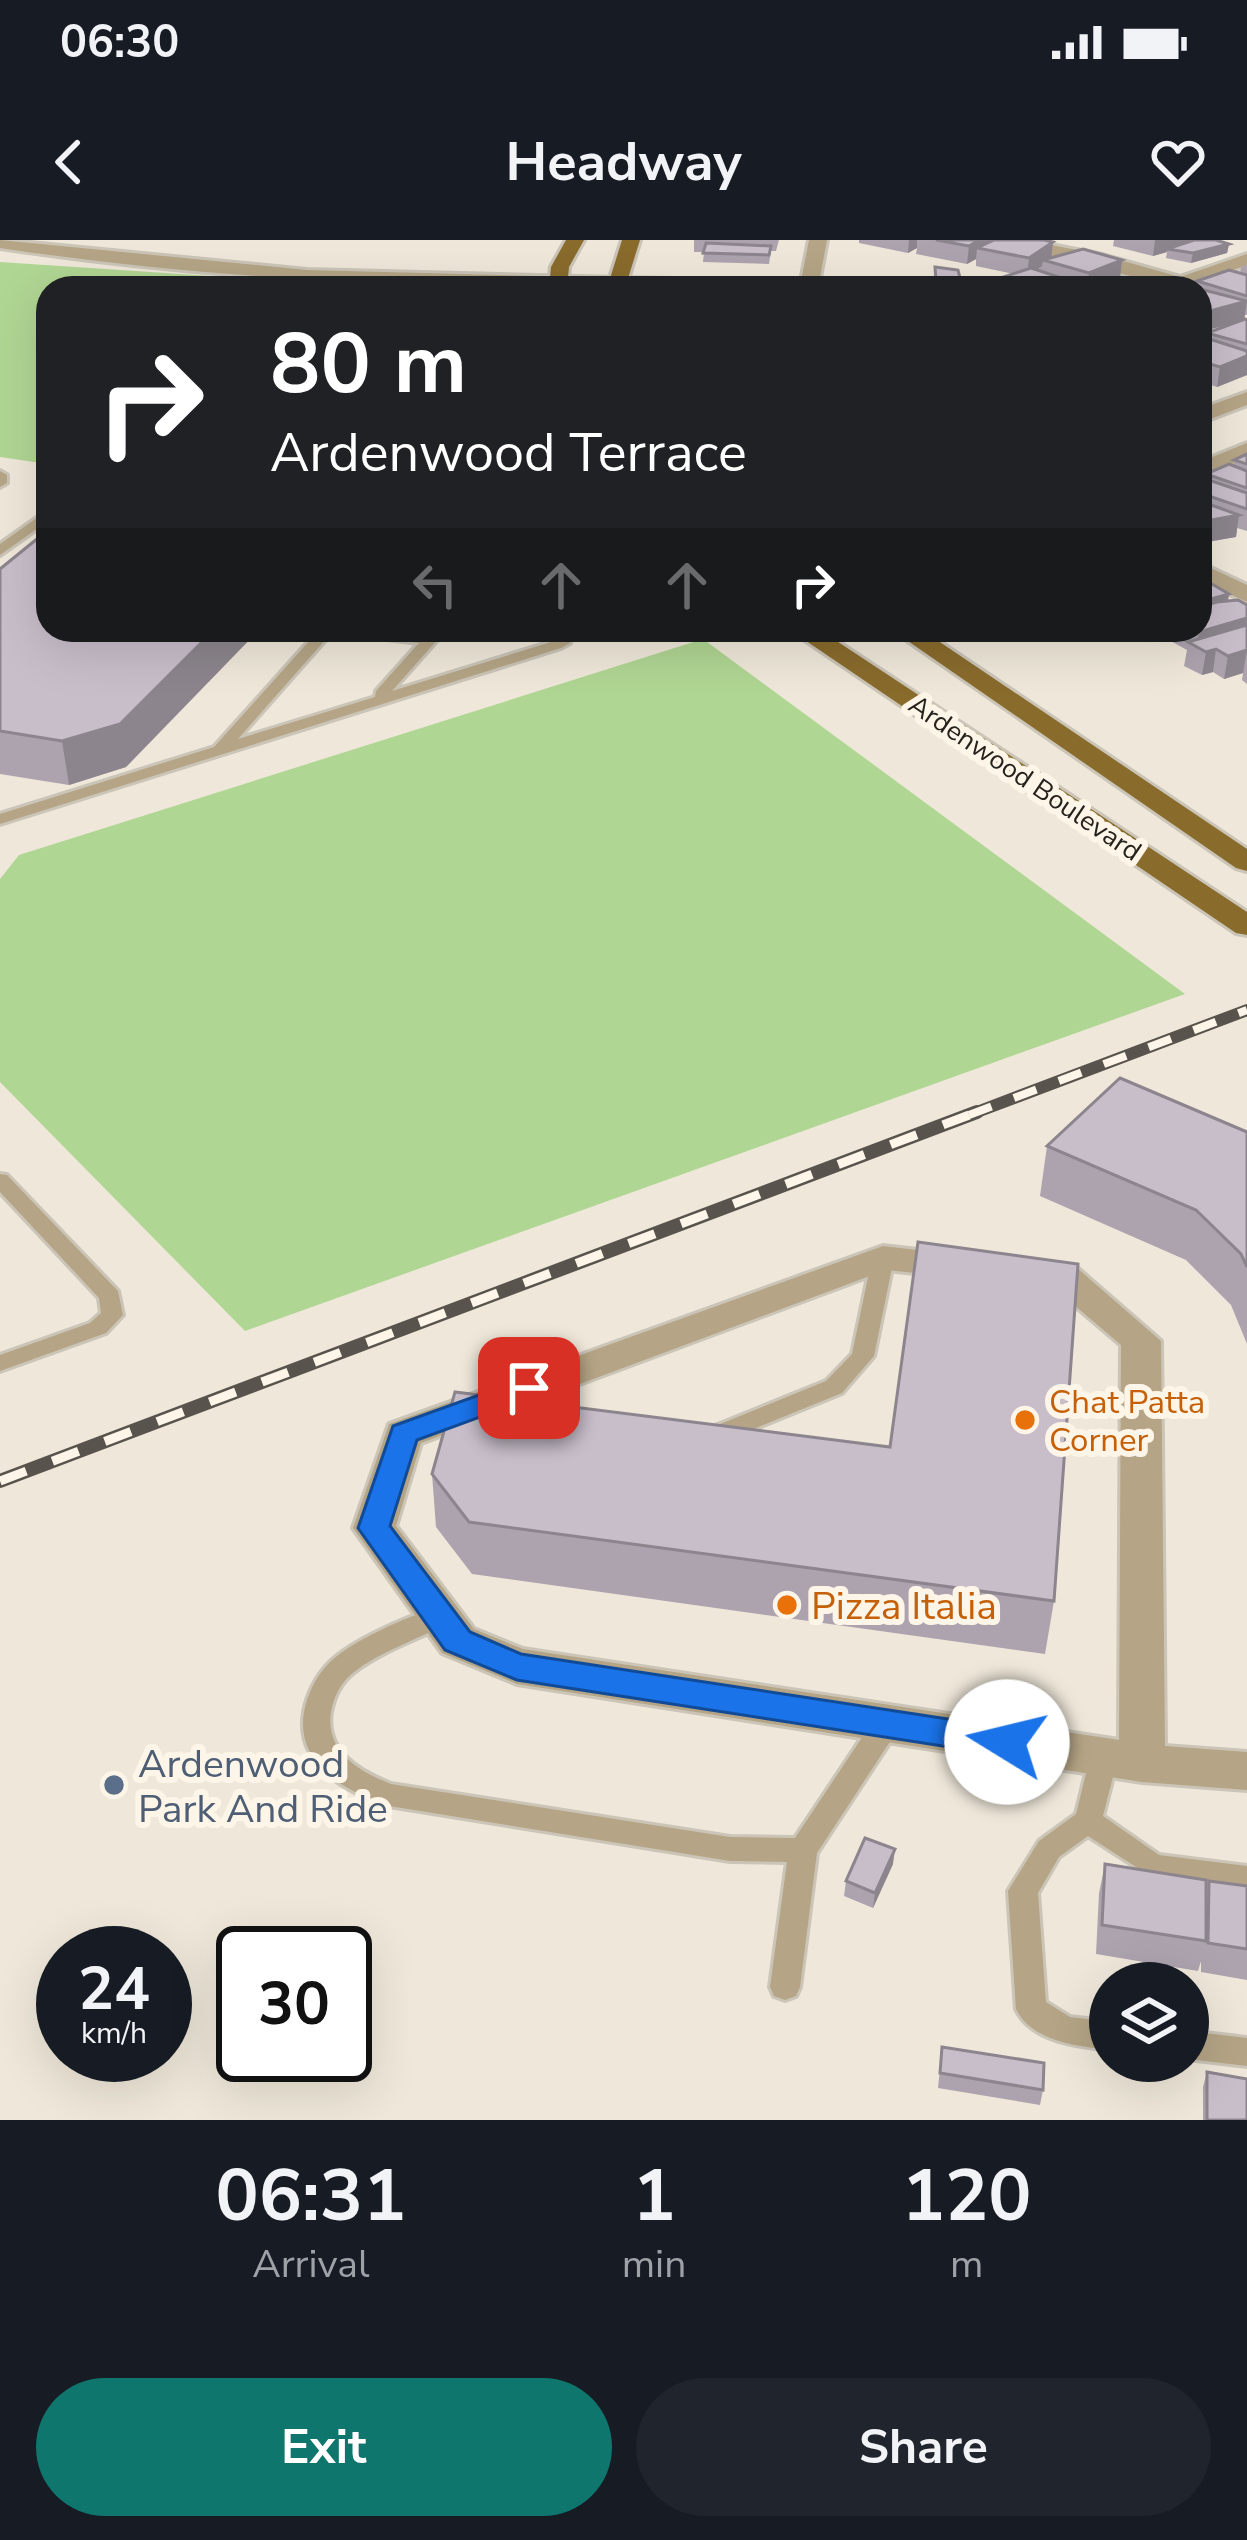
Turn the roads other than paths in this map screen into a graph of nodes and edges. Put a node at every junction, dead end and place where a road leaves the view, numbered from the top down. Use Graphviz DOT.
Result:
graph roads {
  1 [pos="113,240"];
  2 [pos="574,240"];
  3 [pos="631,240"];
  4 [pos="818,240"];
  5 [pos="998,240"];
  6 [pos="0,243"];
  7 [pos="1247,259"];
  8 [pos="283,276"];
  9 [pos="515,276"];
  10 [pos="560,276"];
  11 [pos="619,276"];
  12 [pos="811,276"];
  13 [pos="1146,276"];
  14 [pos="1200,276"];
  15 [pos="1247,398"];
  16 [pos="1212,412"];
  17 [pos="1247,450"];
  18 [pos="1212,465"];
  19 [pos="36,523"];
  20 [pos="0,551"];
  21 [pos="1212,576"];
  22 [pos="1247,595"];
  23 [pos="316,642"];
  24 [pos="429,642"];
  25 [pos="561,642"];
  26 [pos="821,642"];
  27 [pos="923,642"];
  28 [pos="372,703"];
  29 [pos="219,750"];
  30 [pos="0,819"];
  31 [pos="1247,862"];
  32 [pos="1247,926"];
  33 [pos="0,1180"];
  34 [pos="883,1258"];
  35 [pos="0,1364"];
  36 [pos="441,1420"];
  37 [pos="486,1427"];
  38 [pos="683,1444"];
  39 [pos="436,1618"];
  40 [pos="887,1723"];
  41 [pos="1123,1760"];
  42 [pos="1247,1771"];
  43 [pos="1088,1821"];
  44 [pos="803,1850"];
  45 [pos="1247,1878"];
  46 [pos="784,1987"];
  47 [pos="1089,2033"];
  48 [pos="1209,2047"];
  49 [pos="1247,2052"];
  1 -- 9 [label="street"];
  2 -- 10 [label="main road"];
  3 -- 11 [label="main road"];
  4 -- 12 [label="street"];
  5 -- 13 [label="street"];
  6 -- 8 [label="street"];
  7 -- 14 [label="street"];
  15 -- 16 [label="street"];
  17 -- 18 [label="street"];
  19 -- 20 [label="lane"];
  21 -- 22 [label="street"];
  23 -- 29 [label="lane"];
  24 -- 28 [label="lane"];
  25 -- 28 [label="lane"];
  26 -- 32 [label="main road, Ardenwood Boulevard"];
  27 -- 31 [label="main road, Ardenwood Boulevard"];
  28 -- 29 [label="lane"];
  29 -- 30 [label="lane"];
  33 -- 35 [label="lane"];
  34 -- 36 [label="street"];
  34 -- 38 [label="lane"];
  34 -- 41 [label="street"];
  36 -- 37 [label="lane"];
  36 -- 39 [label="street"];
  39 -- 40 [label="street"];
  39 -- 44 [label="lane"];
  40 -- 41 [label="street"];
  40 -- 44 [label="lane"];
  41 -- 42 [label="street"];
  41 -- 43 [label="lane"];
  43 -- 45 [label="lane"];
  43 -- 47 [label="lane"];
  44 -- 46 [label="lane"];
  48 -- 49 [label="lane"];
}
